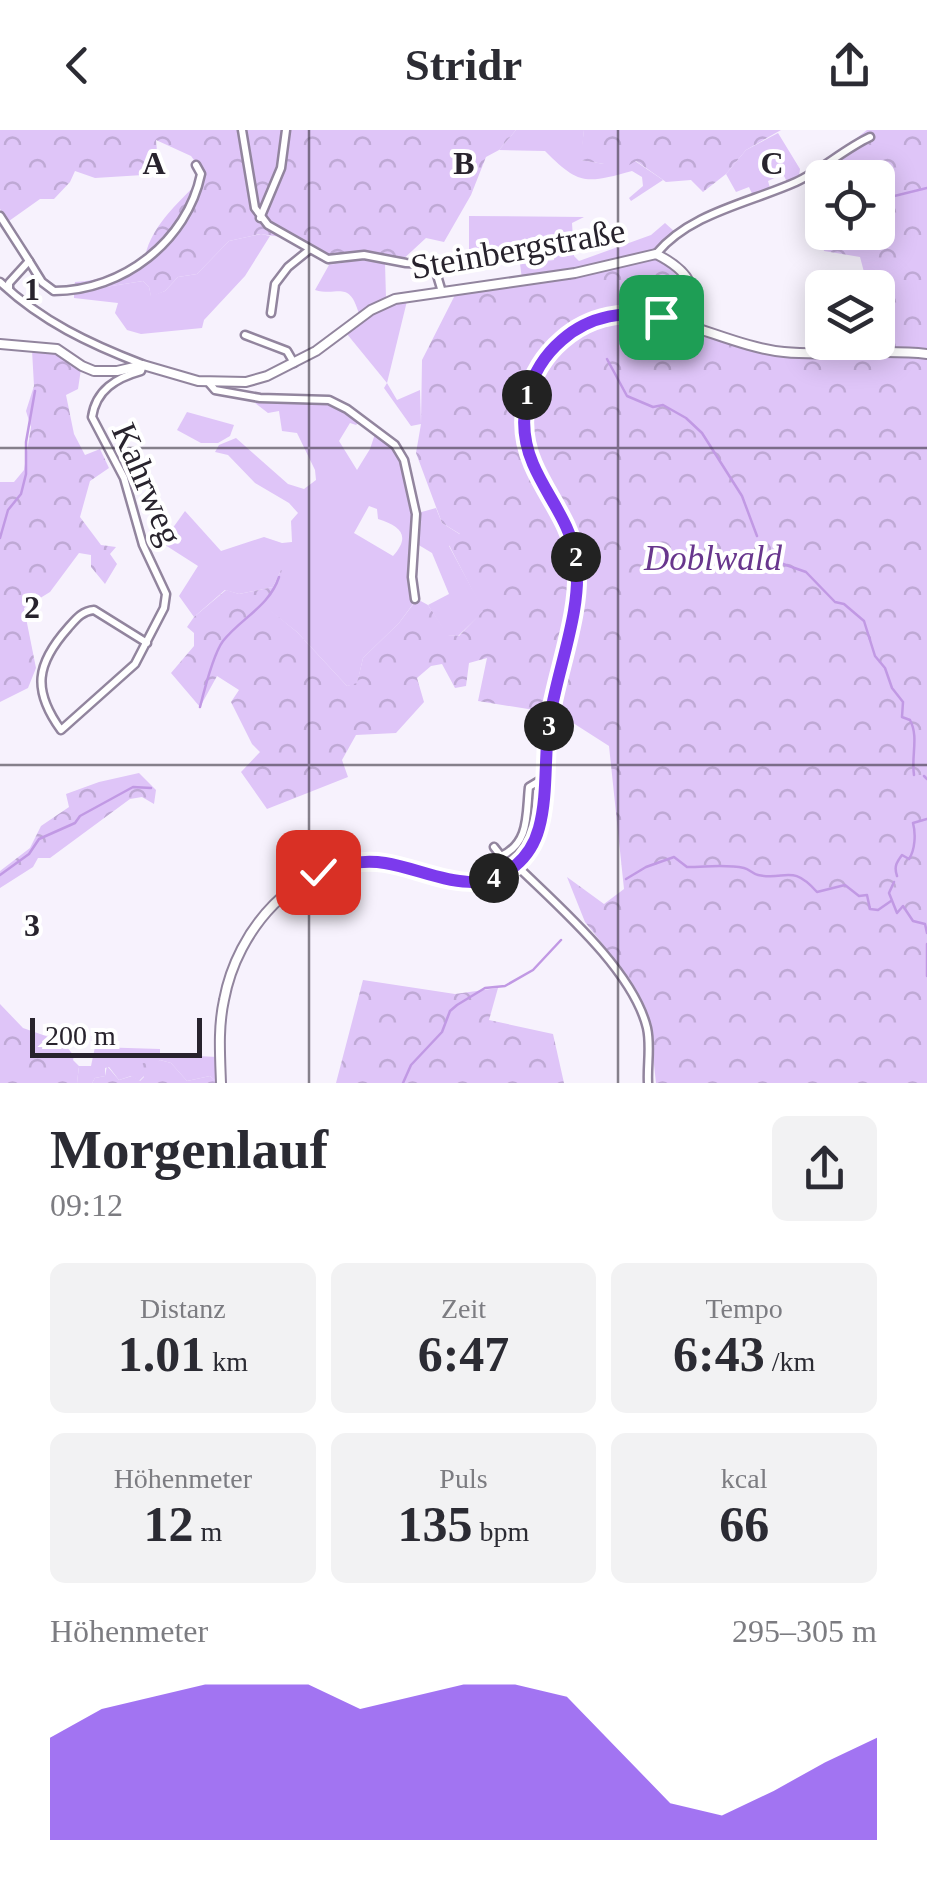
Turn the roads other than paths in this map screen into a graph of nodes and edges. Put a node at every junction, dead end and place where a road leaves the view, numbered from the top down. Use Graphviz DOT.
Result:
graph roads {
  1 [pos="242,130"];
  2 [pos="286,130"];
  3 [pos="870,137"];
  4 [pos="196,166"];
  5 [pos="0,216"];
  6 [pos="260,218"];
  7 [pos="309,250"];
  8 [pos="656,254"];
  9 [pos="29,261"];
  10 [pos="0,282"];
  11 [pos="9,290"];
  12 [pos="442,292"];
  13 [pos="271,313"];
  14 [pos="694,328"];
  15 [pos="245,335"];
  16 [pos="0,344"];
  17 [pos="927,354"];
  18 [pos="294,362"];
  19 [pos="143,365"];
  20 [pos="209,383"];
  21 [pos="414,599"];
  22 [pos="147,643"];
  23 [pos="544,778"];
  24 [pos="494,847"];
  25 [pos="516,865"];
  26 [pos="221,1083"];
  27 [pos="648,1083"];
  1 -- 6 [label="street"];
  2 -- 6 [label="street"];
  3 -- 8 [label="street"];
  4 -- 9 [label="street"];
  5 -- 9 [label="street"];
  6 -- 7 [label="street"];
  7 -- 12 [label="street"];
  7 -- 13 [label="street"];
  8 -- 12 [label="main road, Steinbergstraße"];
  8 -- 14 [label="main road, Steinbergstraße"];
  9 -- 11 [label="street"];
  10 -- 11 [label="street"];
  11 -- 19 [label="street"];
  12 -- 18 [label="main road, Steinbergstraße"];
  14 -- 17 [label="main road"];
  14 -- 23 [label="main road"];
  15 -- 18 [label="street"];
  16 -- 19 [label="main road"];
  18 -- 20 [label="main road, Steinbergstraße"];
  19 -- 20 [label="main road"];
  19 -- 22 [label="street, Kahrweg"];
  20 -- 21 [label="street"];
  22 -- 22 [label="street, Kahrweg"];
  23 -- 24 [label="street"];
  23 -- 25 [label="main road"];
  25 -- 26 [label="main road"];
  25 -- 27 [label="street"];
}
